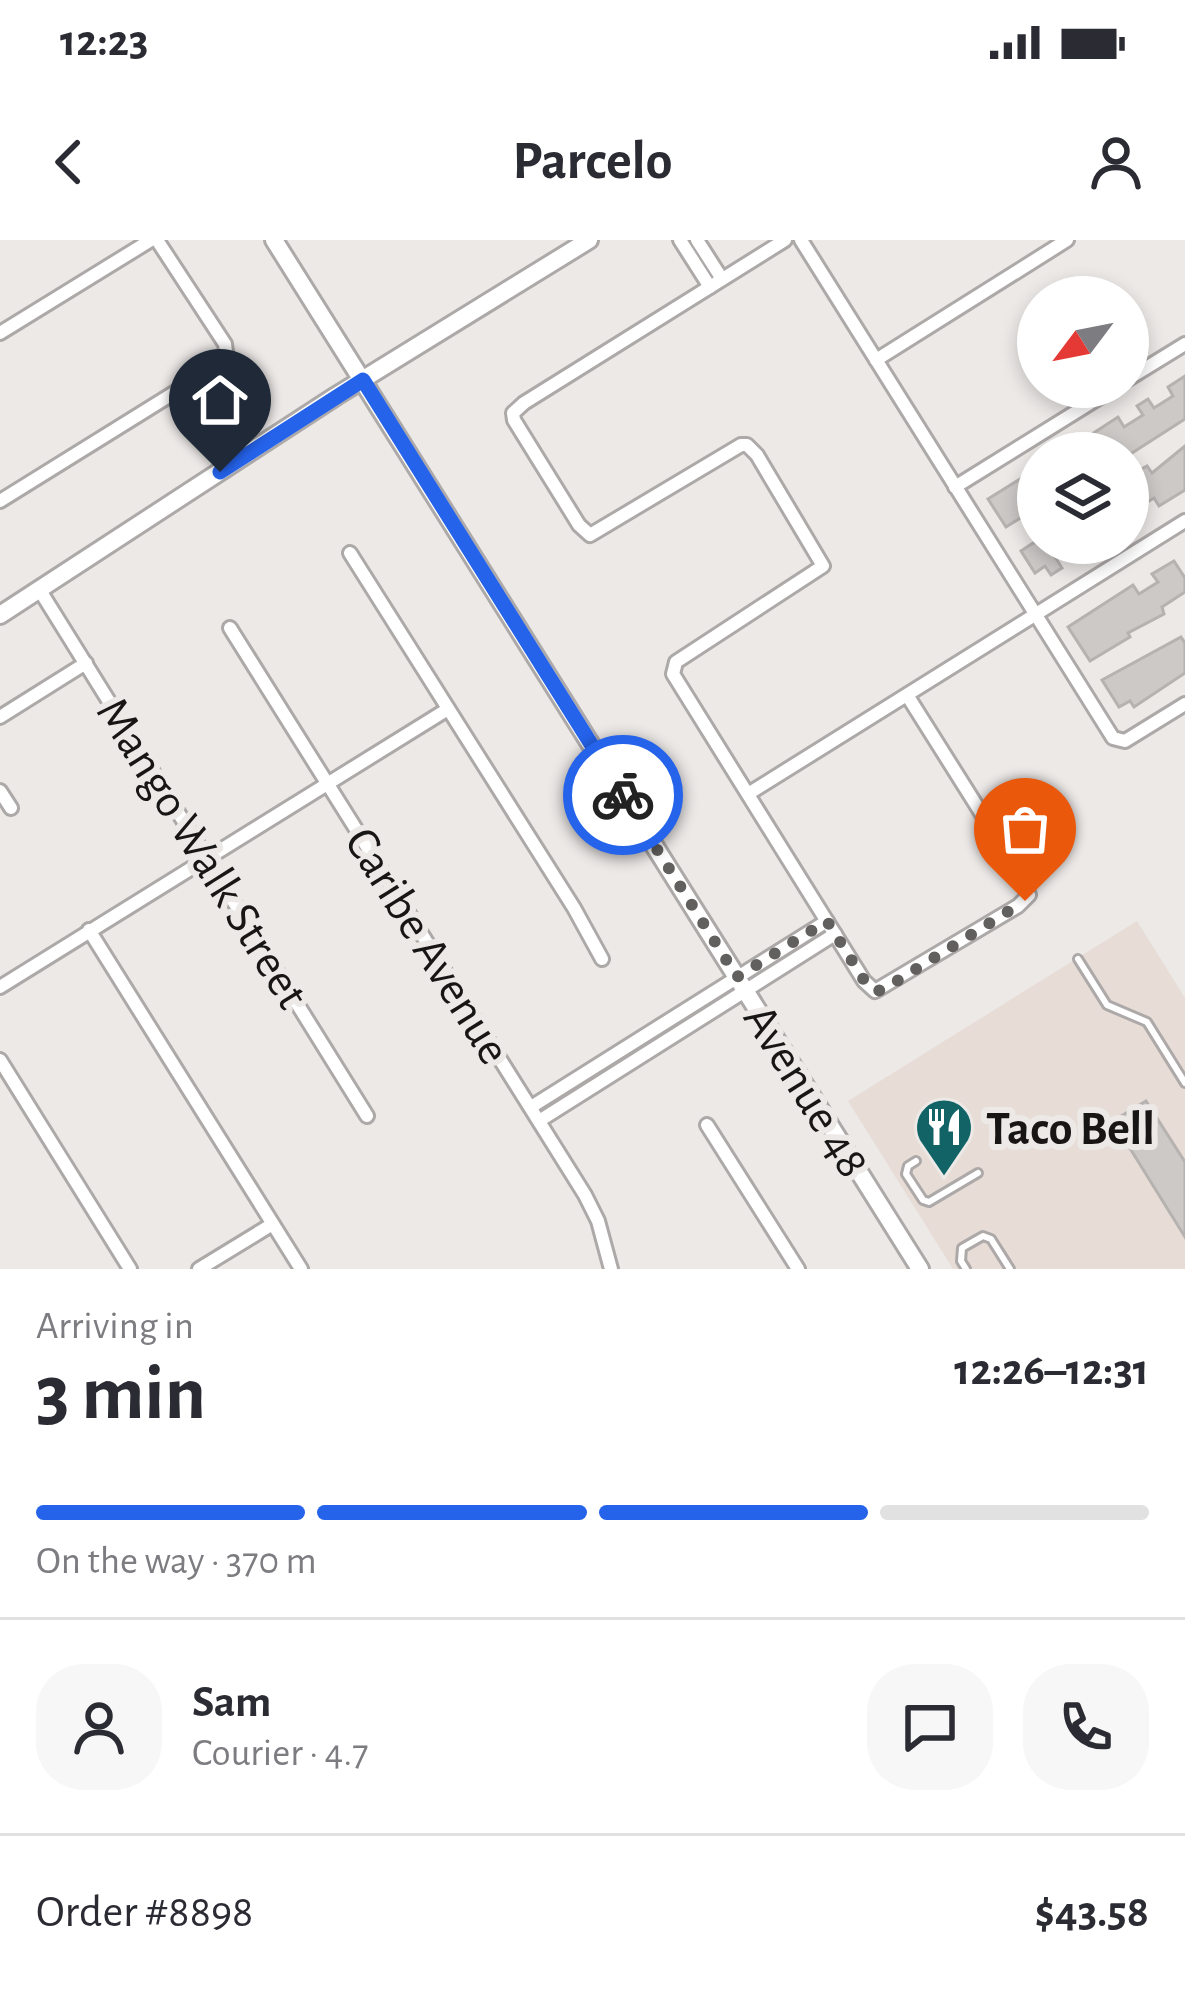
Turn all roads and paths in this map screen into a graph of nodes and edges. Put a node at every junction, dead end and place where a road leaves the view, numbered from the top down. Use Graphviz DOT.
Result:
graph roads {
  1 [pos="154,240"];
  2 [pos="274,240"];
  3 [pos="589,240"];
  4 [pos="680,240"];
  5 [pos="698,240"];
  6 [pos="785,240"];
  7 [pos="801,240"];
  8 [pos="1067,240"];
  9 [pos="716,283"];
  10 [pos="0,333"];
  11 [pos="1185,344"];
  12 [pos="876,360"];
  13 [pos="1149,366"];
  14 [pos="363,380"];
  15 [pos="1082,408"];
  16 [pos="956,487"];
  17 [pos="0,501"];
  18 [pos="1185,520"];
  19 [pos="350,553"];
  20 [pos="39,589"];
  21 [pos="1035,614"];
  22 [pos="0,615"];
  23 [pos="230,628"];
  24 [pos="86,663"];
  25 [pos="907,694"];
  26 [pos="1185,704"];
  27 [pos="448,709"];
  28 [pos="0,717"];
  29 [pos="328,784"];
  30 [pos="0,791"];
  31 [pos="748,794"];
  32 [pos="10,808"];
  33 [pos="208,858"];
  34 [pos="827,921"];
  35 [pos="89,930"];
  36 [pos="836,934"];
  37 [pos="602,959"];
  38 [pos="1078,959"];
  39 [pos="741,984"];
  40 [pos="0,987"];
  41 [pos="0,1060"];
  42 [pos="1185,1083"];
  43 [pos="531,1107"];
  44 [pos="367,1116"];
  45 [pos="539,1121"];
  46 [pos="707,1125"];
  47 [pos="916,1162"];
  48 [pos="978,1173"];
  49 [pos="271,1225"];
  50 [pos="130,1269"];
  51 [pos="199,1269"];
  52 [pos="301,1269"];
  53 [pos="611,1269"];
  54 [pos="798,1269"];
  55 [pos="920,1269"];
  56 [pos="966,1269"];
  57 [pos="1010,1269"];
  1 -- 10 [label="street"];
  1 -- 17 [label="street"];
  2 -- 14 [label="main road, Avenue 48"];
  3 -- 14 [label="main road"];
  4 -- 9 [label="street"];
  5 -- 9 [label="street"];
  6 -- 9 [label="street"];
  7 -- 12 [label="street"];
  8 -- 12 [label="street"];
  9 -- 31 [label="street"];
  11 -- 13 [label="street"];
  12 -- 16 [label="street"];
  14 -- 20 [label="main road"];
  14 -- 39 [label="main road, Avenue 48"];
  15 -- 16 [label="street"];
  16 -- 21 [label="street"];
  18 -- 21 [label="street"];
  19 -- 27 [label="street"];
  20 -- 22 [label="main road"];
  20 -- 24 [label="street, Mango Walk Street"];
  21 -- 25 [label="street"];
  21 -- 26 [label="street"];
  23 -- 29 [label="street, Caribe Avenue"];
  24 -- 28 [label="street"];
  24 -- 33 [label="street, Mango Walk Street"];
  25 -- 31 [label="street"];
  25 -- 36 [label="street"];
  27 -- 29 [label="street"];
  27 -- 37 [label="street"];
  29 -- 33 [label="street"];
  29 -- 43 [label="street, Caribe Avenue"];
  30 -- 32 [label="street"];
  31 -- 34 [label="street"];
  33 -- 35 [label="street"];
  33 -- 44 [label="street, Mango Walk Street"];
  34 -- 36 [label="street"];
  34 -- 39 [label="street"];
  35 -- 40 [label="street"];
  35 -- 49 [label="street"];
  36 -- 39 [label="street"];
  38 -- 42 [label="lane"];
  39 -- 43 [label="street"];
  39 -- 45 [label="street"];
  39 -- 55 [label="main road, Avenue 48"];
  41 -- 50 [label="street"];
  43 -- 45 [label="street, Caribe Avenue"];
  45 -- 53 [label="street, Caribe Avenue"];
  46 -- 54 [label="street"];
  47 -- 48 [label="lane"];
  49 -- 51 [label="street"];
  49 -- 52 [label="street"];
  56 -- 57 [label="lane"];
}
